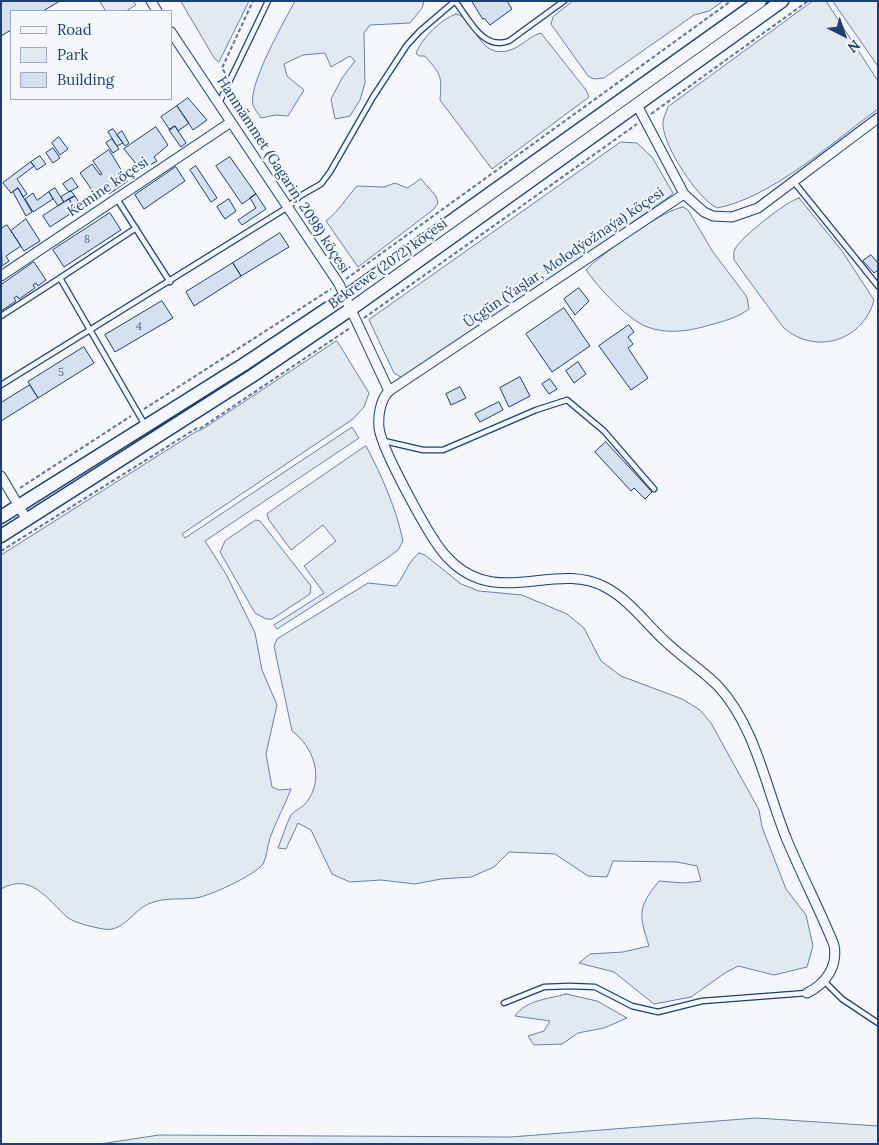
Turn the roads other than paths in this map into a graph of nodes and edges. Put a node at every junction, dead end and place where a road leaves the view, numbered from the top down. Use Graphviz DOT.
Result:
graph roads {
  1 [pos="268,1"];
  2 [pos="455,1"];
  3 [pos="564,1"];
  4 [pos="760,1"];
  5 [pos="782,1"];
  6 [pos="172,33"];
  7 [pos="219,103"];
  8 [pos="637,105"];
  9 [pos="878,118"];
  10 [pos="231,122"];
  11 [pos="794,182"];
  12 [pos="684,194"];
  13 [pos="117,198"];
  14 [pos="288,207"];
  15 [pos="136,228"];
  16 [pos="1,276"];
  17 [pos="60,278"];
  18 [pos="170,282"];
  19 [pos="878,286"];
  20 [pos="346,297"];
  21 [pos="351,309"];
  22 [pos="1,316"];
  23 [pos="89,330"];
  24 [pos="1,384"];
  25 [pos="389,391"];
  26 [pos="146,426"];
  27 [pos="382,441"];
  28 [pos="3,482"];
  29 [pos="654,489"];
  30 [pos="19,506"];
  31 [pos="1,518"];
  32 [pos="27,520"];
  33 [pos="1,536"];
  34 [pos="824,981"];
  35 [pos="807,993"];
  36 [pos="504,1003"];
  37 [pos="878,1023"];
  1 -- 7 [label="lane"];
  2 -- 3 [label="lane"];
  2 -- 14 [label="lane"];
  4 -- 20 [label="main road, Bekrewe (2072) köçesi"];
  5 -- 8 [label="main road, Bekrewe (2072) köçesi"];
  6 -- 7 [label="street, Hanmämmet (Gagarin, 2098) köçesi"];
  7 -- 10 [label="street, Hanmämmet (Gagarin, 2098) köçesi"];
  8 -- 12 [label="street"];
  8 -- 21 [label="main road, Bekrewe (2072) köçesi"];
  9 -- 11 [label="street, Üçgün (Ýaşlar, Molodýožnaýa) köçesi"];
  10 -- 13 [label="street, Kemine köçesi"];
  10 -- 14 [label="street, Hanmämmet (Gagarin, 2098) köçesi"];
  11 -- 12 [label="street, Üçgün (Ýaşlar, Molodýožnaýa) köçesi"];
  11 -- 19 [label="lane"];
  12 -- 25 [label="street, Üçgün (Ýaşlar, Molodýožnaýa) köçesi"];
  13 -- 15 [label="lane"];
  13 -- 16 [label="street, Kemine köçesi"];
  14 -- 18 [label="lane"];
  14 -- 20 [label="street, Hanmämmet (Gagarin, 2098) köçesi"];
  15 -- 17 [label="lane"];
  15 -- 18 [label="lane"];
  17 -- 22 [label="lane"];
  17 -- 23 [label="lane"];
  18 -- 23 [label="lane"];
  20 -- 21 [label="street, Hanmämmet (Gagarin, 2098) köçesi"];
  20 -- 26 [label="main road, Bekrewe (2072) köçesi"];
  21 -- 25 [label="street, Hanmämmet (Gagarin, 2098) köçesi"];
  21 -- 32 [label="main road, Bekrewe (2072) köçesi"];
  23 -- 24 [label="lane"];
  23 -- 26 [label="lane"];
  25 -- 27 [label="street"];
  26 -- 30 [label="main road, Bekrewe (2072) köçesi"];
  27 -- 29 [label="lane"];
  27 -- 34 [label="street"];
  28 -- 30 [label="street"];
  30 -- 31 [label="main road, Bekrewe (2072) köçesi"];
  30 -- 32 [label="street"];
  32 -- 33 [label="main road, Bekrewe (2072) köçesi"];
  34 -- 35 [label="street"];
  34 -- 37 [label="lane"];
  35 -- 36 [label="lane"];
}
